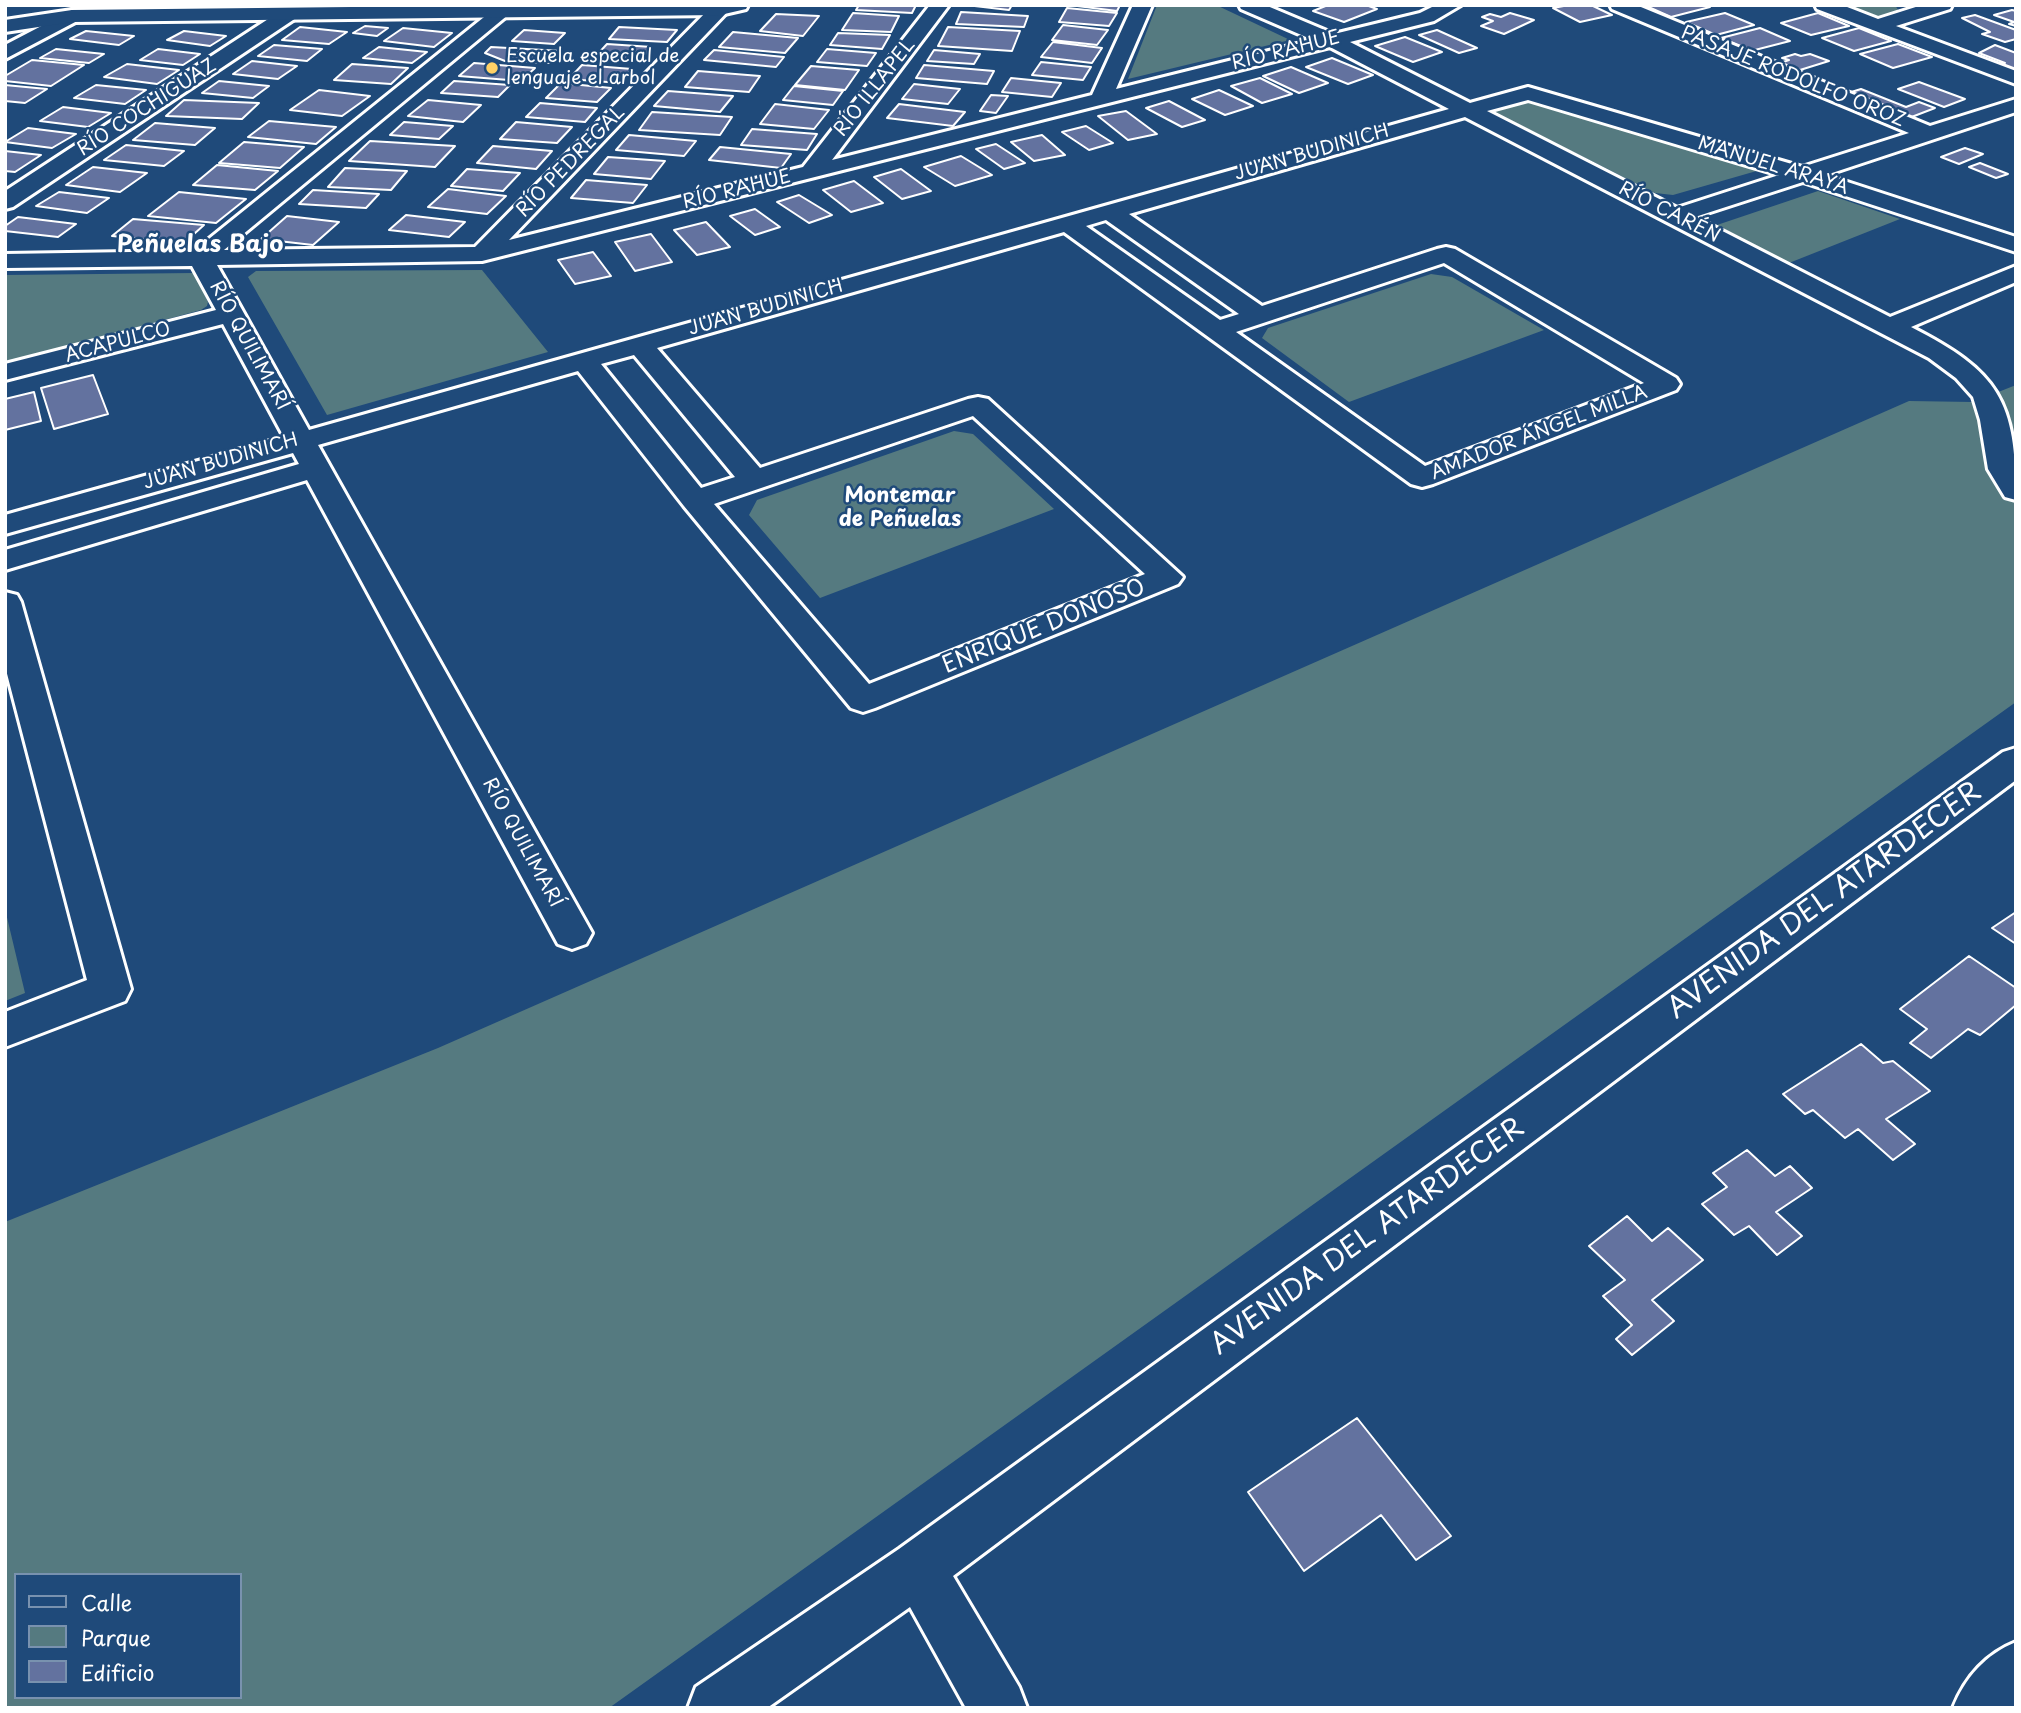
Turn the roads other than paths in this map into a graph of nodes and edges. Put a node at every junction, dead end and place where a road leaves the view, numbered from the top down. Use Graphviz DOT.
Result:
graph roads {
  1 [pos="940,5"];
  2 [pos="1143,5"];
  3 [pos="1248,5"];
  4 [pos="1452,5"];
  5 [pos="1619,5"];
  6 [pos="1824,5"];
  7 [pos="1943,5"];
  8 [pos="729,7"];
  9 [pos="508,8"];
  10 [pos="289,14"];
  11 [pos="72,16"];
  12 [pos="1878,25"];
  13 [pos="5,26"];
  14 [pos="1331,40"];
  15 [pos="5,53"];
  16 [pos="2016,78"];
  17 [pos="1528,93"];
  18 [pos="1101,98"];
  19 [pos="1464,110"];
  20 [pos="2011,110"];
  21 [pos="1928,133"];
  22 [pos="811,171"];
  23 [pos="1804,174"];
  24 [pos="5,202"];
  25 [pos="1109,211"];
  26 [pos="1676,216"];
  27 [pos="1067,223"];
  28 [pos="2016,245"];
  29 [pos="482,254"];
  30 [pos="200,258"];
  31 [pos="5,261"];
  32 [pos="2016,273"];
  33 [pos="231,314"];
  34 [pos="1259,316"];
  35 [pos="1891,326"];
  36 [pos="1217,330"];
  37 [pos="639,344"];
  38 [pos="583,359"];
  39 [pos="5,372"];
  40 [pos="300,439"];
  41 [pos="316,468"];
  42 [pos="754,480"];
  43 [pos="2016,491"];
  44 [pos="695,500"];
  45 [pos="5,525"];
  46 [pos="5,560"];
  47 [pos="5,602"];
  48 [pos="2016,761"];
  49 [pos="572,933"];
  50 [pos="5,1030"];
  51 [pos="918,1568"];
  52 [pos="2016,1671"];
  53 [pos="717,1708"];
  54 [pos="998,1708"];
  55 [pos="1982,1708"];
  1 -- 22 [label="street, RÍO ILLAPEL"];
  2 -- 18 [label="street"];
  3 -- 14 [label="street, RÍO CARÉN"];
  4 -- 14 [label="street, RÍO RAHUE"];
  5 -- 21 [label="street, PASAJE RODOLFO OROZ"];
  6 -- 12 [label="street"];
  7 -- 12 [label="street"];
  8 -- 9 [label="street"];
  8 -- 29 [label="street, RÍO PEDREGAL"];
  9 -- 10 [label="street"];
  9 -- 30 [label="street, RÍO QUILIMARÍ"];
  10 -- 11 [label="street"];
  10 -- 24 [label="street, RÍO COCHIGUAZ"];
  11 -- 13 [label="street"];
  11 -- 15 [label="street"];
  12 -- 16 [label="street"];
  14 -- 18 [label="street, RÍO RAHUE"];
  14 -- 19 [label="street, RÍO CARÉN"];
  17 -- 19 [label="street, JUAN BUDINICH"];
  17 -- 23 [label="street, MANUEL ARAYA"];
  18 -- 22 [label="street, RÍO RAHUE"];
  19 -- 25 [label="street, JUAN BUDINICH"];
  19 -- 26 [label="street, RÍO CARÉN"];
  20 -- 21 [label="street"];
  21 -- 23 [label="street"];
  22 -- 29 [label="street, RÍO RAHUE"];
  23 -- 26 [label="street"];
  23 -- 28 [label="street, MANUEL ARAYA"];
  25 -- 27 [label="street, JUAN BUDINICH"];
  25 -- 34 [label="street"];
  26 -- 35 [label="street, RÍO CARÉN"];
  27 -- 36 [label="street, AMADOR ÁNGEL MILLA"];
  27 -- 37 [label="street, JUAN BUDINICH"];
  29 -- 30 [label="street, RÍO RAHUE"];
  30 -- 31 [label="street, RÍO RAHUE"];
  30 -- 33 [label="street, RÍO QUILIMARÍ"];
  32 -- 35 [label="street"];
  33 -- 39 [label="street, ACAPULCO"];
  33 -- 40 [label="street, RÍO QUILIMARÍ"];
  34 -- 36 [label="street, AMADOR ÁNGEL MILLA"];
  34 -- 36 [label="street, AMADOR ÁNGEL MILLA"];
  35 -- 43 [label="street, RÍO CARÉN"];
  37 -- 38 [label="street, JUAN BUDINICH"];
  37 -- 42 [label="street"];
  38 -- 40 [label="street, JUAN BUDINICH"];
  38 -- 44 [label="street, ENRIQUE DONOSO"];
  40 -- 41 [label="street, RÍO QUILIMARÍ"];
  40 -- 45 [label="street, JUAN BUDINICH"];
  41 -- 46 [label="street, JUAN BUDINICH"];
  41 -- 49 [label="street, RÍO QUILIMARÍ"];
  42 -- 44 [label="street, ENRIQUE DONOSO"];
  42 -- 44 [label="street, ENRIQUE DONOSO"];
  47 -- 50 [label="street"];
  48 -- 51 [label="street, AVENIDA DEL ATARDECER"];
  51 -- 53 [label="street, AVENIDA DEL ATARDECER"];
  51 -- 54 [label="street"];
  52 -- 55 [label="street"];
}
